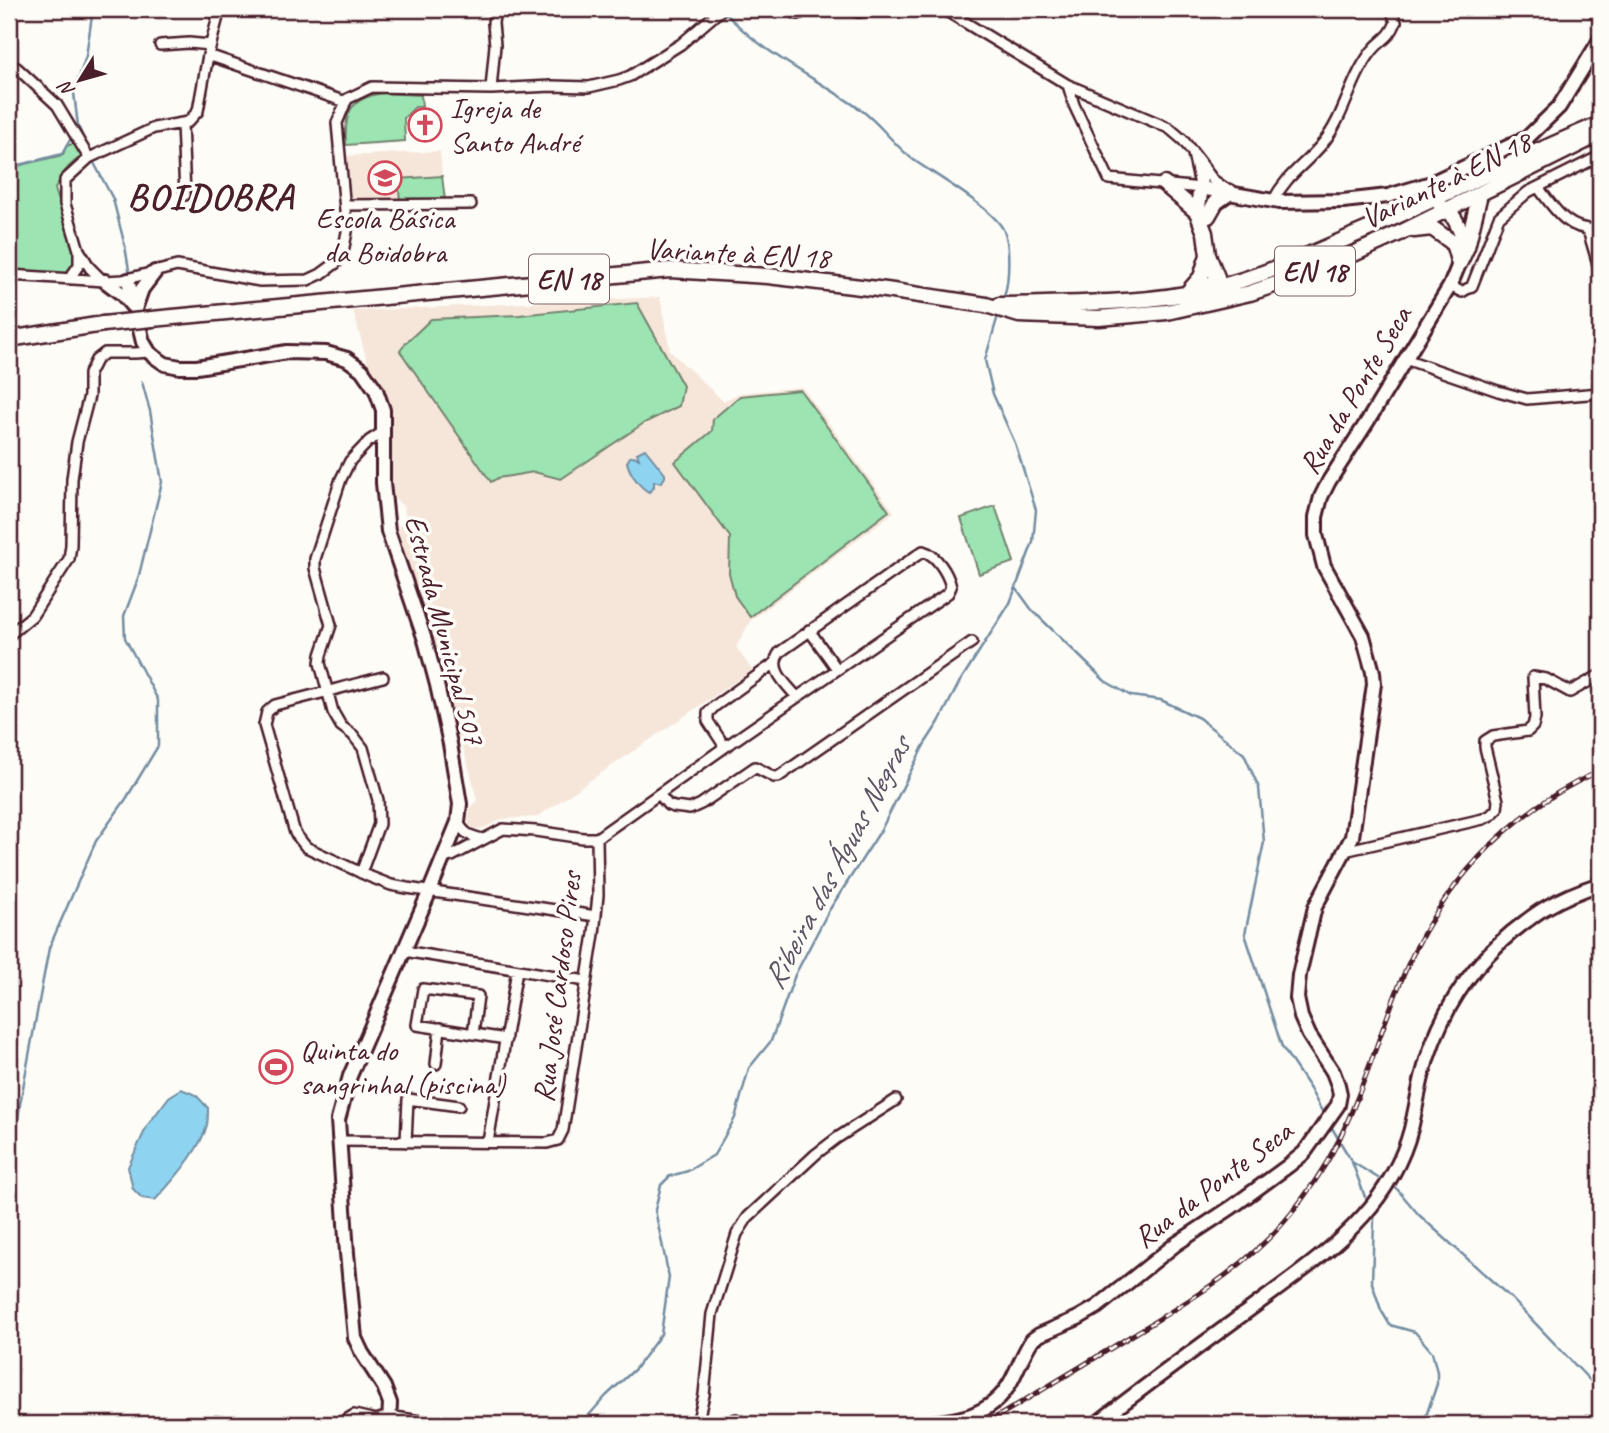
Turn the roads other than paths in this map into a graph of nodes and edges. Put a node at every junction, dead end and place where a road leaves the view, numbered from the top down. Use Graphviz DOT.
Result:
graph roads {
  1 [pos="206,9"];
  2 [pos="495,9"];
  3 [pos="792,9"];
  4 [pos="803,9"];
  5 [pos="850,9"];
  6 [pos="866,9"];
  7 [pos="944,9"];
  8 [pos="1391,9"];
  9 [pos="220,10"];
  10 [pos="720,11"];
  11 [pos="1600,40"];
  12 [pos="160,45"];
  13 [pos="211,45"];
  14 [pos="208,55"];
  15 [pos="9,64"];
  16 [pos="1068,85"];
  17 [pos="491,89"];
  18 [pos="346,102"];
  19 [pos="182,123"];
  20 [pos="1600,124"];
  21 [pos="1600,134"];
  22 [pos="1600,156"];
  23 [pos="89,158"];
  24 [pos="1199,168"];
  25 [pos="1468,183"];
  26 [pos="1164,184"];
  27 [pos="1182,186"];
  28 [pos="1538,187"];
  29 [pos="1201,188"];
  30 [pos="1230,192"];
  31 [pos="1480,194"];
  32 [pos="185,195"];
  33 [pos="1273,201"];
  34 [pos="471,204"];
  35 [pos="345,205"];
  36 [pos="1422,205"];
  37 [pos="1447,209"];
  38 [pos="1202,214"];
  39 [pos="1600,229"];
  40 [pos="1588,230"];
  41 [pos="1402,232"];
  42 [pos="1460,245"];
  43 [pos="1208,255"];
  44 [pos="1459,264"];
  45 [pos="83,266"];
  46 [pos="1215,269"];
  47 [pos="1600,271"];
  48 [pos="155,272"];
  49 [pos="9,275"];
  50 [pos="1201,277"];
  51 [pos="69,279"];
  52 [pos="84,280"];
  53 [pos="128,280"];
  54 [pos="104,281"];
  55 [pos="1237,281"];
  56 [pos="1450,286"];
  57 [pos="1210,289"];
  58 [pos="1187,293"];
  59 [pos="1222,299"];
  60 [pos="986,305"];
  61 [pos="1196,305"];
  62 [pos="135,309"];
  63 [pos="9,339"];
  64 [pos="149,352"];
  65 [pos="1405,359"];
  66 [pos="1600,393"];
  67 [pos="383,432"];
  68 [pos="809,630"];
  69 [pos="9,635"];
  70 [pos="972,642"];
  71 [pos="775,663"];
  72 [pos="837,669"];
  73 [pos="1600,675"];
  74 [pos="383,677"];
  75 [pos="327,691"];
  76 [pos="797,697"];
  77 [pos="725,747"];
  78 [pos="659,794"];
  79 [pos="458,822"];
  80 [pos="597,838"];
  81 [pos="483,839"];
  82 [pos="1344,851"];
  83 [pos="444,858"];
  84 [pos="361,873"];
  85 [pos="1600,884"];
  86 [pos="430,891"];
  87 [pos="596,916"];
  88 [pos="404,951"];
  89 [pos="517,970"];
  90 [pos="586,981"];
  91 [pos="440,1028"];
  92 [pos="473,1034"];
  93 [pos="506,1039"];
  94 [pos="436,1064"];
  95 [pos="896,1100"];
  96 [pos="459,1106"];
  97 [pos="339,1141"];
  98 [pos="406,1142"];
  99 [pos="488,1142"];
  100 [pos="389,1420"];
  101 [pos="339,1424"];
  102 [pos="439,1424"];
  103 [pos="697,1424"];
  104 [pos="726,1424"];
  105 [pos="746,1424"];
  106 [pos="920,1424"];
  107 [pos="1096,1424"];
  1 -- 9 [label="street"];
  2 -- 17 [label="street"];
  3 -- 4 [label="street"];
  5 -- 6 [label="street"];
  7 -- 16 [label="street"];
  8 -- 33 [label="street"];
  9 -- 13 [label="street"];
  10 -- 17 [label="street"];
  11 -- 33 [label="street"];
  12 -- 13 [label="street"];
  13 -- 14 [label="street"];
  14 -- 18 [label="street"];
  14 -- 19 [label="street"];
  15 -- 23 [label="street"];
  16 -- 24 [label="street"];
  16 -- 26 [label="street"];
  17 -- 18 [label="street"];
  18 -- 35 [label="street"];
  19 -- 23 [label="street"];
  19 -- 32 [label="street"];
  20 -- 25 [label="main road, Variante à EN 18 / EN 18"];
  21 -- 31 [label="main road, Variante à EN 18 / EN 18"];
  22 -- 28 [label="street"];
  23 -- 45 [label="street"];
  24 -- 27 [label="street"];
  24 -- 29 [label="street"];
  24 -- 30 [label="street"];
  25 -- 36 [label="main road, Variante à EN 18 / EN 18"];
  25 -- 37 [label="main road"];
  26 -- 27 [label="street"];
  26 -- 38 [label="main road"];
  27 -- 29 [label="street"];
  28 -- 40 [label="street"];
  28 -- 56 [label="street"];
  29 -- 30 [label="street"];
  29 -- 38 [label="main road"];
  30 -- 33 [label="street"];
  30 -- 38 [label="main road"];
  31 -- 37 [label="main road, Variante à EN 18 / EN 18"];
  31 -- 42 [label="main road"];
  34 -- 35 [label="street"];
  35 -- 48 [label="street"];
  36 -- 37 [label="main road"];
  36 -- 55 [label="main road, Variante à EN 18 / EN 18"];
  37 -- 41 [label="main road, Variante à EN 18 / EN 18"];
  37 -- 42 [label="main road"];
  38 -- 43 [label="main road"];
  39 -- 40 [label="street"];
  40 -- 47 [label="street"];
  41 -- 42 [label="main road"];
  41 -- 59 [label="main road, Variante à EN 18 / EN 18"];
  42 -- 44 [label="main road"];
  43 -- 46 [label="main road"];
  43 -- 50 [label="main road"];
  44 -- 56 [label="street, Rua da Ponte Seca"];
  45 -- 51 [label="street"];
  45 -- 52 [label="street"];
  45 -- 54 [label="street"];
  46 -- 55 [label="main road"];
  46 -- 57 [label="main road"];
  48 -- 53 [label="street"];
  48 -- 62 [label="street"];
  49 -- 51 [label="street"];
  50 -- 57 [label="main road"];
  50 -- 58 [label="main road"];
  51 -- 52 [label="street"];
  52 -- 54 [label="street"];
  53 -- 54 [label="street"];
  53 -- 62 [label="street"];
  54 -- 62 [label="street"];
  55 -- 57 [label="main road, Variante à EN 18 / EN 18"];
  56 -- 65 [label="street, Rua da Ponte Seca"];
  57 -- 58 [label="main road, Variante à EN 18 / EN 18"];
  57 -- 59 [label="main road"];
  57 -- 61 [label="main road"];
  58 -- 60 [label="main road, Variante à EN 18 / EN 18"];
  59 -- 61 [label="main road, Variante à EN 18 / EN 18"];
  60 -- 61 [label="main road, Variante à EN 18 / EN 18"];
  60 -- 63 [label="main road, Variante à EN 18 / EN 18, bridge"];
  62 -- 64 [label="street"];
  64 -- 67 [label="street, Estrada Municipal 507"];
  64 -- 69 [label="street"];
  65 -- 66 [label="street"];
  65 -- 82 [label="street, Rua da Ponte Seca"];
  67 -- 75 [label="street"];
  67 -- 79 [label="street, Estrada Municipal 507"];
  68 -- 71 [label="street"];
  68 -- 72 [label="street"];
  68 -- 72 [label="street"];
  70 -- 78 [label="street"];
  71 -- 76 [label="street"];
  71 -- 77 [label="street"];
  72 -- 76 [label="street"];
  73 -- 82 [label="street"];
  74 -- 75 [label="street"];
  75 -- 84 [label="street"];
  75 -- 84 [label="street"];
  76 -- 77 [label="street"];
  77 -- 78 [label="street"];
  78 -- 80 [label="street"];
  79 -- 81 [label="street"];
  79 -- 83 [label="street, Estrada Municipal 507"];
  80 -- 81 [label="street"];
  80 -- 87 [label="street, Rua José Cardoso Pires"];
  81 -- 83 [label="street"];
  82 -- 106 [label="street, Rua da Ponte Seca"];
  83 -- 86 [label="street, Estrada Municipal 507"];
  84 -- 86 [label="street"];
  85 -- 107 [label="street"];
  86 -- 87 [label="street"];
  86 -- 88 [label="street, Estrada Municipal 507"];
  87 -- 90 [label="street, Rua José Cardoso Pires"];
  88 -- 89 [label="street"];
  88 -- 97 [label="street, Estrada Municipal 507"];
  89 -- 90 [label="street"];
  89 -- 93 [label="street"];
  90 -- 99 [label="street, Rua José Cardoso Pires"];
  91 -- 92 [label="street"];
  91 -- 92 [label="street"];
  91 -- 94 [label="street"];
  92 -- 93 [label="street"];
  93 -- 99 [label="street"];
  95 -- 103 [label="street"];
  96 -- 98 [label="street"];
  97 -- 98 [label="street"];
  97 -- 100 [label="street, Estrada Municipal 507"];
  98 -- 99 [label="street"];
  100 -- 101 [label="street"];
  100 -- 102 [label="street"];
  104 -- 105 [label="street"];
}
